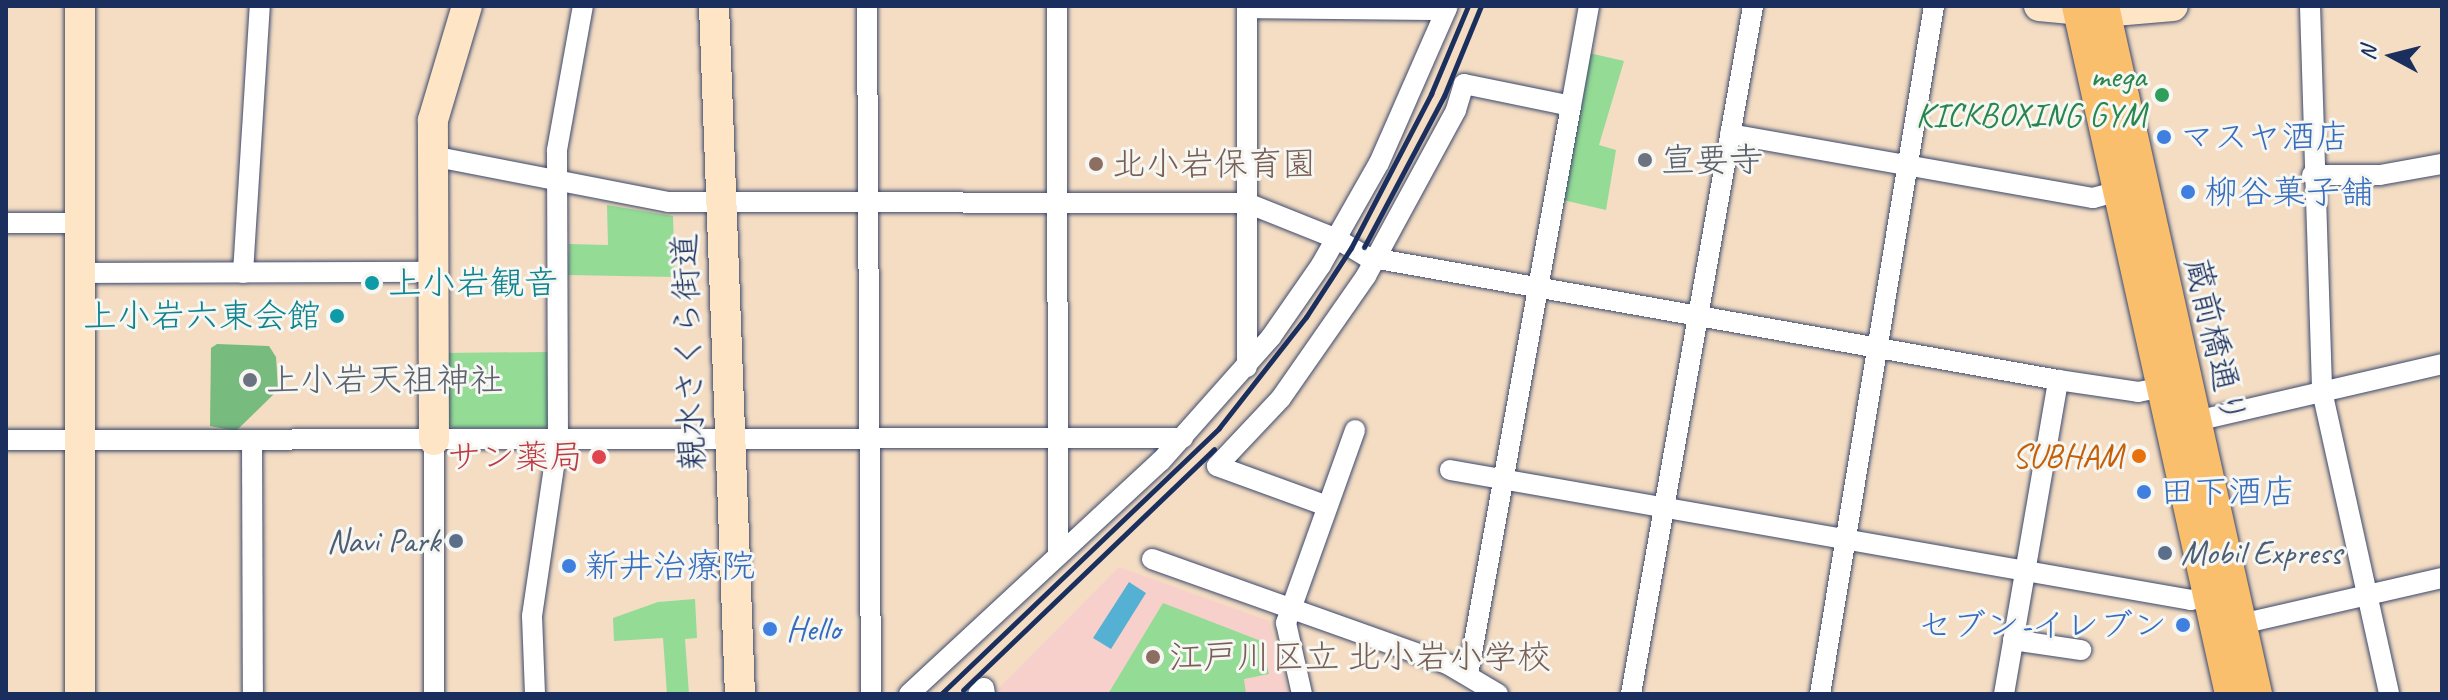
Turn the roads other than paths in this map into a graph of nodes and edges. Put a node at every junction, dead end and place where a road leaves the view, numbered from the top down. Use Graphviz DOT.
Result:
graph roads {
  1 [pos="80,6"];
  2 [pos="260,6"];
  3 [pos="467,6"];
  4 [pos="583,6"];
  5 [pos="714,6"];
  6 [pos="867,6"];
  7 [pos="1057,6"];
  8 [pos="1589,6"];
  9 [pos="1753,6"];
  10 [pos="1934,6"];
  11 [pos="2039,6"];
  12 [pos="2173,6"];
  13 [pos="2310,6"];
  14 [pos="1247,7"];
  15 [pos="1447,8"];
  16 [pos="2090,9"];
  17 [pos="1571,106"];
  18 [pos="1730,134"];
  19 [pos="432,156"];
  20 [pos="2442,164"];
  21 [pos="1905,165"];
  22 [pos="2312,175"];
  23 [pos="557,181"];
  24 [pos="2119,191"];
  25 [pos="1247,203"];
  26 [pos="868,204"];
  27 [pos="1058,204"];
  28 [pos="719,205"];
  29 [pos="6,223"];
  30 [pos="79,223"];
  31 [pos="1337,239"];
  32 [pos="1376,258"];
  33 [pos="434,272"];
  34 [pos="79,273"];
  35 [pos="243,273"];
  36 [pos="1539,287"];
  37 [pos="1698,314"];
  38 [pos="1881,347"];
  39 [pos="2442,364"];
  40 [pos="1247,367"];
  41 [pos="2058,380"];
  42 [pos="2163,387"];
  43 [pos="2322,391"];
  44 [pos="2196,421"];
  45 [pos="1355,430"];
  46 [pos="1058,437"];
  47 [pos="1183,438"];
  48 [pos="80,439"];
  49 [pos="868,439"];
  50 [pos="6,440"];
  51 [pos="252,440"];
  52 [pos="434,440"];
  53 [pos="558,440"];
  54 [pos="729,440"];
  55 [pos="1450,470"];
  56 [pos="1504,480"];
  57 [pos="1327,506"];
  58 [pos="1663,506"];
  59 [pos="1846,540"];
  60 [pos="1058,554"];
  61 [pos="1152,559"];
  62 [pos="2025,572"];
  63 [pos="2442,578"];
  64 [pos="2367,595"];
  65 [pos="2209,596"];
  66 [pos="1289,609"];
  67 [pos="2241,624"];
  68 [pos="2013,640"];
  69 [pos="2081,650"];
  70 [pos="1468,675"];
  71 [pos="80,694"];
  72 [pos="253,694"];
  73 [pos="434,694"];
  74 [pos="445,694"];
  75 [pos="535,694"];
  76 [pos="740,694"];
  77 [pos="871,694"];
  78 [pos="909,694"];
  79 [pos="978,694"];
  80 [pos="985,694"];
  81 [pos="1302,694"];
  82 [pos="1498,694"];
  83 [pos="1631,694"];
  84 [pos="1820,694"];
  85 [pos="2004,694"];
  86 [pos="2231,694"];
  87 [pos="2256,694"];
  88 [pos="2389,694"];
  1 -- 30 [label="street"];
  2 -- 35 [label="street"];
  3 -- 19 [label="street"];
  4 -- 23 [label="street"];
  5 -- 28 [label="street, 親水さくら街道"];
  6 -- 26 [label="street"];
  7 -- 27 [label="street"];
  8 -- 17 [label="street"];
  9 -- 18 [label="street"];
  10 -- 21 [label="street"];
  11 -- 16 [label="street"];
  12 -- 16 [label="street"];
  13 -- 22 [label="street"];
  14 -- 15 [label="street"];
  14 -- 25 [label="street"];
  15 -- 31 [label="street"];
  16 -- 24 [label="main road, 蔵前橋通り"];
  16 -- 44 [label="main road, 蔵前橋通り"];
  17 -- 32 [label="street"];
  17 -- 36 [label="street"];
  18 -- 21 [label="street"];
  18 -- 37 [label="street"];
  19 -- 23 [label="street"];
  19 -- 33 [label="street"];
  20 -- 22 [label="street"];
  21 -- 24 [label="street"];
  21 -- 38 [label="street"];
  22 -- 43 [label="street"];
  23 -- 28 [label="street"];
  23 -- 53 [label="street"];
  24 -- 42 [label="main road, 蔵前橋通り"];
  25 -- 27 [label="street"];
  25 -- 31 [label="street"];
  25 -- 40 [label="street"];
  26 -- 27 [label="street"];
  26 -- 28 [label="street"];
  26 -- 49 [label="street"];
  27 -- 46 [label="street"];
  28 -- 54 [label="street, 親水さくら街道"];
  29 -- 30 [label="street"];
  30 -- 34 [label="street"];
  31 -- 32 [label="street"];
  31 -- 40 [label="street"];
  32 -- 36 [label="street"];
  32 -- 57 [label="street"];
  33 -- 35 [label="street"];
  33 -- 52 [label="street"];
  34 -- 35 [label="street"];
  34 -- 48 [label="street"];
  36 -- 37 [label="street"];
  36 -- 56 [label="street"];
  37 -- 38 [label="street"];
  37 -- 58 [label="street"];
  38 -- 41 [label="street"];
  38 -- 59 [label="street"];
  39 -- 43 [label="street"];
  40 -- 47 [label="street"];
  41 -- 42 [label="street"];
  41 -- 62 [label="street"];
  42 -- 65 [label="main road, 蔵前橋通り"];
  43 -- 44 [label="street"];
  43 -- 64 [label="street"];
  44 -- 67 [label="main road, 蔵前橋通り"];
  45 -- 57 [label="street"];
  46 -- 47 [label="street"];
  46 -- 49 [label="street"];
  46 -- 60 [label="street"];
  47 -- 60 [label="street"];
  48 -- 50 [label="street"];
  48 -- 51 [label="street"];
  48 -- 71 [label="street"];
  49 -- 54 [label="street"];
  49 -- 77 [label="street"];
  51 -- 52 [label="street"];
  51 -- 72 [label="street"];
  52 -- 53 [label="street"];
  52 -- 73 [label="street"];
  53 -- 54 [label="street"];
  53 -- 75 [label="street"];
  54 -- 76 [label="street, 親水さくら街道"];
  55 -- 56 [label="street"];
  56 -- 58 [label="street"];
  56 -- 70 [label="street"];
  57 -- 66 [label="street"];
  58 -- 59 [label="street"];
  58 -- 83 [label="street"];
  59 -- 62 [label="street"];
  59 -- 84 [label="street"];
  60 -- 78 [label="street"];
  61 -- 66 [label="street"];
  62 -- 65 [label="street"];
  62 -- 68 [label="street"];
  63 -- 64 [label="street"];
  64 -- 67 [label="street"];
  64 -- 88 [label="street"];
  65 -- 86 [label="main road, 蔵前橋通り"];
  66 -- 70 [label="street"];
  66 -- 81 [label="street"];
  67 -- 87 [label="main road, 蔵前橋通り"];
  68 -- 69 [label="street"];
  68 -- 85 [label="street"];
  70 -- 82 [label="street"];
  73 -- 74 [label="street"];
  79 -- 80 [label="street"];
}
